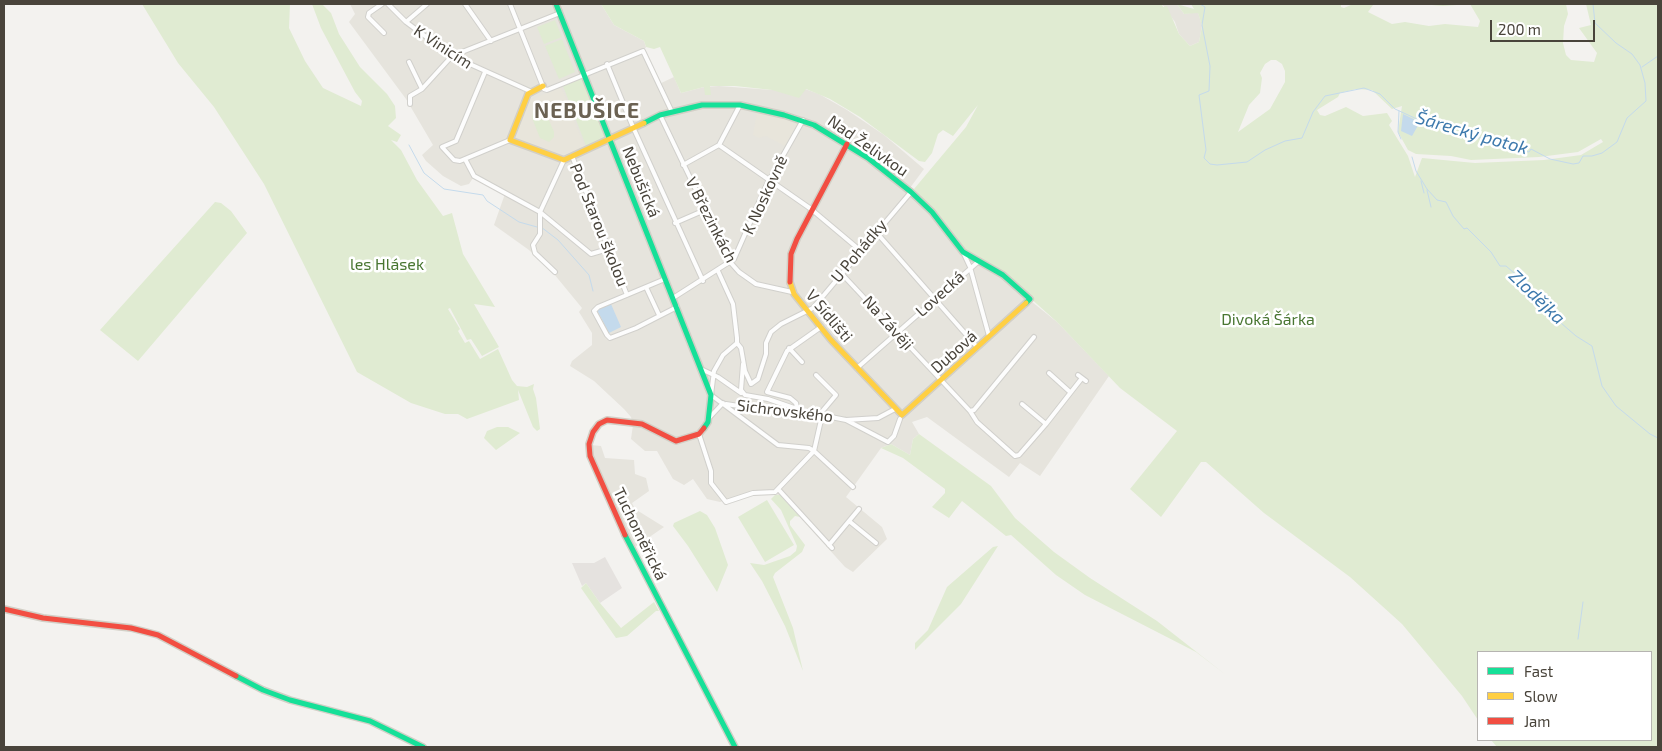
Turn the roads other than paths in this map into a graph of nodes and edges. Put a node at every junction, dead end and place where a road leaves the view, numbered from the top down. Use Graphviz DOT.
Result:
graph roads {
  1 [pos="382,4"];
  2 [pos="388,4"];
  3 [pos="427,4"];
  4 [pos="465,4"];
  5 [pos="510,4"];
  6 [pos="556,4"];
  7 [pos="560,13"];
  8 [pos="406,22"];
  9 [pos="520,29"];
  10 [pos="384,33"];
  11 [pos="491,41"];
  12 [pos="452,56"];
  13 [pos="409,62"];
  14 [pos="607,64"];
  15 [pos="485,72"];
  16 [pos="584,74"];
  17 [pos="543,86"];
  18 [pos="422,88"];
  19 [pos="532,92"];
  20 [pos="410,104"];
  21 [pos="740,105"];
  22 [pos="672,112"];
  23 [pos="660,115"];
  24 [pos="803,120"];
  25 [pos="633,127"];
  26 [pos="610,139"];
  27 [pos="510,140"];
  28 [pos="848,144"];
  29 [pos="719,145"];
  30 [pos="572,156"];
  31 [pos="465,159"];
  32 [pos="564,160"];
  33 [pos="683,165"];
  34 [pos="769,180"];
  35 [pos="911,192"];
  36 [pos="811,209"];
  37 [pos="705,210"];
  38 [pos="540,212"];
  39 [pos="676,223"];
  40 [pos="876,232"];
  41 [pos="608,248"];
  42 [pos="861,251"];
  43 [pos="963,252"];
  44 [pos="979,261"];
  45 [pos="731,263"];
  46 [pos="970,267"];
  47 [pos="718,271"];
  48 [pos="555,272"];
  49 [pos="841,273"];
  50 [pos="665,279"];
  51 [pos="703,281"];
  52 [pos="646,286"];
  53 [pos="792,292"];
  54 [pos="627,295"];
  55 [pos="673,298"];
  56 [pos="935,299"];
  57 [pos="677,307"];
  58 [pos="808,311"];
  59 [pos="659,316"];
  60 [pos="821,328"];
  61 [pos="897,334"];
  62 [pos="989,336"];
  63 [pos="1034,337"];
  64 [pos="737,343"];
  65 [pos="977,347"];
  66 [pos="789,348"];
  67 [pos="743,362"];
  68 [pos="802,362"];
  69 [pos="857,368"];
  70 [pos="703,370"];
  71 [pos="1049,373"];
  72 [pos="816,375"];
  73 [pos="714,376"];
  74 [pos="940,381"];
  75 [pos="1086,381"];
  76 [pos="1070,392"];
  77 [pos="711,395"];
  78 [pos="746,395"];
  79 [pos="723,403"];
  80 [pos="1022,404"];
  81 [pos="895,409"];
  82 [pos="797,410"];
  83 [pos="970,411"];
  84 [pos="820,414"];
  85 [pos="709,418"];
  86 [pos="900,418"];
  87 [pos="846,420"];
  88 [pos="1046,424"];
  89 [pos="699,434"];
  90 [pos="814,451"];
  91 [pos="852,487"];
  92 [pos="780,490"];
  93 [pos="859,509"];
  94 [pos="849,521"];
  95 [pos="876,542"];
  96 [pos="4,609"];
  97 [pos="422,747"];
  98 [pos="735,747"];
  1 -- 10 [label="street"];
  2 -- 8 [label="street, K Vinicím"];
  3 -- 8 [label="street"];
  4 -- 11 [label="street"];
  5 -- 9 [label="street"];
  6 -- 7 [label="street, Nebušická"];
  7 -- 9 [label="street"];
  7 -- 16 [label="street, Nebušická"];
  8 -- 12 [label="street, K Vinicím"];
  9 -- 11 [label="street"];
  9 -- 17 [label="street"];
  11 -- 12 [label="street"];
  12 -- 15 [label="street, K Vinicím"];
  12 -- 18 [label="street"];
  13 -- 18 [label="street"];
  14 -- 16 [label="street"];
  14 -- 22 [label="street"];
  14 -- 25 [label="street"];
  15 -- 19 [label="street, K Vinicím"];
  15 -- 31 [label="street"];
  16 -- 17 [label="street"];
  16 -- 26 [label="street, Nebušická"];
  17 -- 19 [label="street"];
  18 -- 20 [label="street"];
  19 -- 27 [label="street"];
  21 -- 22 [label="street, Nad Želivkou"];
  21 -- 24 [label="street, Nad Želivkou"];
  21 -- 29 [label="street"];
  22 -- 23 [label="street, Nad Želivkou"];
  23 -- 25 [label="street, Nad Želivkou"];
  23 -- 33 [label="street, V Březinkách"];
  24 -- 28 [label="street, Nad Želivkou"];
  24 -- 34 [label="street, K Noskovně"];
  25 -- 26 [label="street, Nad Želivkou"];
  25 -- 39 [label="street"];
  26 -- 30 [label="street, Nad Želivkou"];
  26 -- 50 [label="street, Nebušická"];
  27 -- 31 [label="street"];
  27 -- 32 [label="street"];
  28 -- 35 [label="street, Nad Želivkou"];
  28 -- 36 [label="street, V Sídlišti"];
  29 -- 33 [label="street"];
  29 -- 34 [label="street"];
  30 -- 32 [label="street, Nad Želivkou"];
  30 -- 41 [label="street, Pod Starou školou"];
  31 -- 38 [label="street"];
  32 -- 38 [label="street"];
  33 -- 37 [label="street, V Březinkách"];
  34 -- 36 [label="street"];
  34 -- 45 [label="street, K Noskovně"];
  35 -- 40 [label="street, U Pohádky"];
  35 -- 43 [label="street, Nad Želivkou"];
  36 -- 42 [label="street"];
  36 -- 53 [label="street, V Sídlišti"];
  37 -- 39 [label="street"];
  37 -- 45 [label="street, V Březinkách"];
  38 -- 41 [label="street"];
  38 -- 48 [label="street"];
  39 -- 51 [label="street"];
  40 -- 42 [label="street, U Pohádky"];
  40 -- 56 [label="street"];
  41 -- 54 [label="street, Pod Starou školou"];
  42 -- 49 [label="street, U Pohádky"];
  43 -- 44 [label="street"];
  43 -- 46 [label="street"];
  44 -- 46 [label="street, Lovecká"];
  44 -- 62 [label="street, Dubová"];
  45 -- 47 [label="street, K Noskovně"];
  45 -- 53 [label="street, V Březinkách"];
  46 -- 56 [label="street, Lovecká"];
  46 -- 62 [label="street"];
  47 -- 51 [label="street, K Noskovně"];
  47 -- 64 [label="street"];
  49 -- 58 [label="street, U Pohádky"];
  49 -- 61 [label="street, Na Závěji"];
  50 -- 52 [label="street"];
  50 -- 55 [label="street, Nebušická"];
  51 -- 55 [label="street, K Noskovně"];
  52 -- 54 [label="street"];
  52 -- 59 [label="street"];
  53 -- 58 [label="street, V Sídlišti"];
  54 -- 59 [label="street"];
  55 -- 57 [label="street, Nebušická"];
  56 -- 61 [label="street, Lovecká"];
  56 -- 65 [label="street"];
  57 -- 59 [label="street"];
  57 -- 70 [label="street, Nebušická"];
  58 -- 60 [label="street, V Sídlišti"];
  58 -- 67 [label="street"];
  60 -- 66 [label="street"];
  60 -- 69 [label="street, V Sídlišti"];
  61 -- 69 [label="street, Lovecká"];
  61 -- 74 [label="street, Na Závěji"];
  62 -- 65 [label="street, Dubová"];
  63 -- 83 [label="street"];
  64 -- 67 [label="street"];
  64 -- 73 [label="street"];
  65 -- 74 [label="street, Dubová"];
  66 -- 68 [label="street"];
  66 -- 82 [label="street"];
  67 -- 78 [label="street"];
  69 -- 81 [label="street, V Sídlišti"];
  70 -- 73 [label="street"];
  70 -- 77 [label="street, Nebušická"];
  71 -- 76 [label="street"];
  72 -- 84 [label="street"];
  73 -- 77 [label="street"];
  73 -- 78 [label="street"];
  74 -- 81 [label="street, Dubová"];
  74 -- 83 [label="street, Na Závěji"];
  75 -- 76 [label="street"];
  76 -- 88 [label="street"];
  77 -- 79 [label="street"];
  77 -- 85 [label="street"];
  78 -- 82 [label="street"];
  79 -- 82 [label="street, Sichrovského"];
  79 -- 85 [label="street"];
  79 -- 90 [label="street"];
  80 -- 88 [label="street"];
  81 -- 87 [label="street, Sichrovského"];
  82 -- 84 [label="street, Sichrovského"];
  83 -- 88 [label="street, Na Závěji"];
  84 -- 87 [label="street, Sichrovského"];
  84 -- 90 [label="street"];
  85 -- 89 [label="street"];
  86 -- 87 [label="street, Sichrovského"];
  89 -- 92 [label="street"];
  89 -- 98 [label="street, Tuchoměřická"];
  90 -- 91 [label="street"];
  90 -- 92 [label="street"];
  92 -- 94 [label="street"];
  93 -- 94 [label="street"];
  94 -- 95 [label="street"];
  96 -- 97 [label="street"];
}
